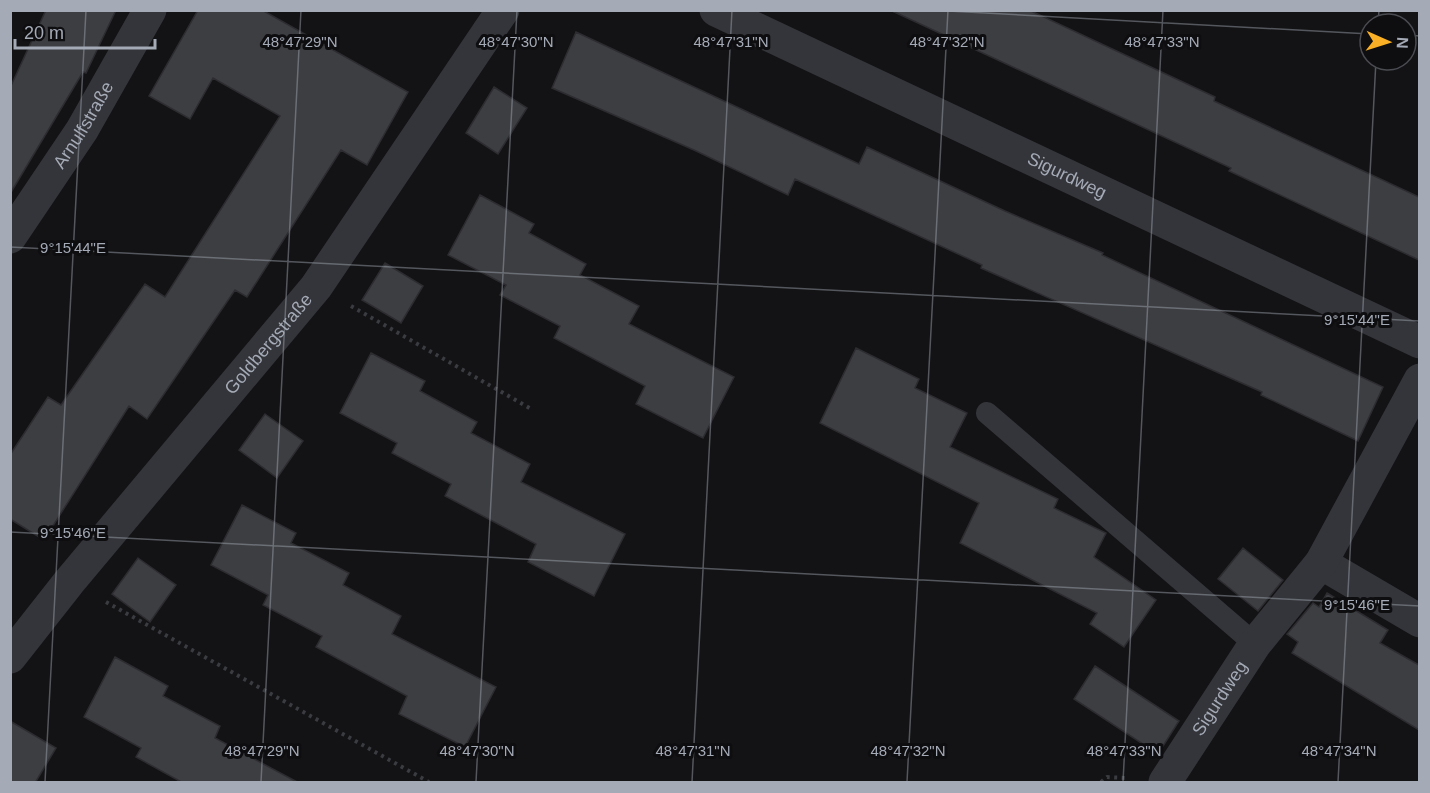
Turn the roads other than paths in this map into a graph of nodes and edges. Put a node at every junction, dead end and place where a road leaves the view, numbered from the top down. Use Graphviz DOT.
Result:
graph roads {
  1 [pos="150,10"];
  2 [pos="503,10"];
  3 [pos="716,10"];
  4 [pos="10,237"];
  5 [pos="1419,342"];
  6 [pos="1419,380"];
  7 [pos="987,413"];
  8 [pos="1321,563"];
  9 [pos="1419,621"];
  10 [pos="1255,644"];
  11 [pos="10,657"];
  12 [pos="1165,782"];
  1 -- 4 [label="street, Arnulfstraße"];
  2 -- 11 [label="street, Goldbergstraße"];
  3 -- 5 [label="street, Sigurdweg"];
  6 -- 8 [label="street, Sigurdweg"];
  7 -- 10 [label="lane, Sigurdweg"];
  8 -- 9 [label="street"];
  8 -- 10 [label="street, Sigurdweg"];
  10 -- 12 [label="street, Sigurdweg"];
}
